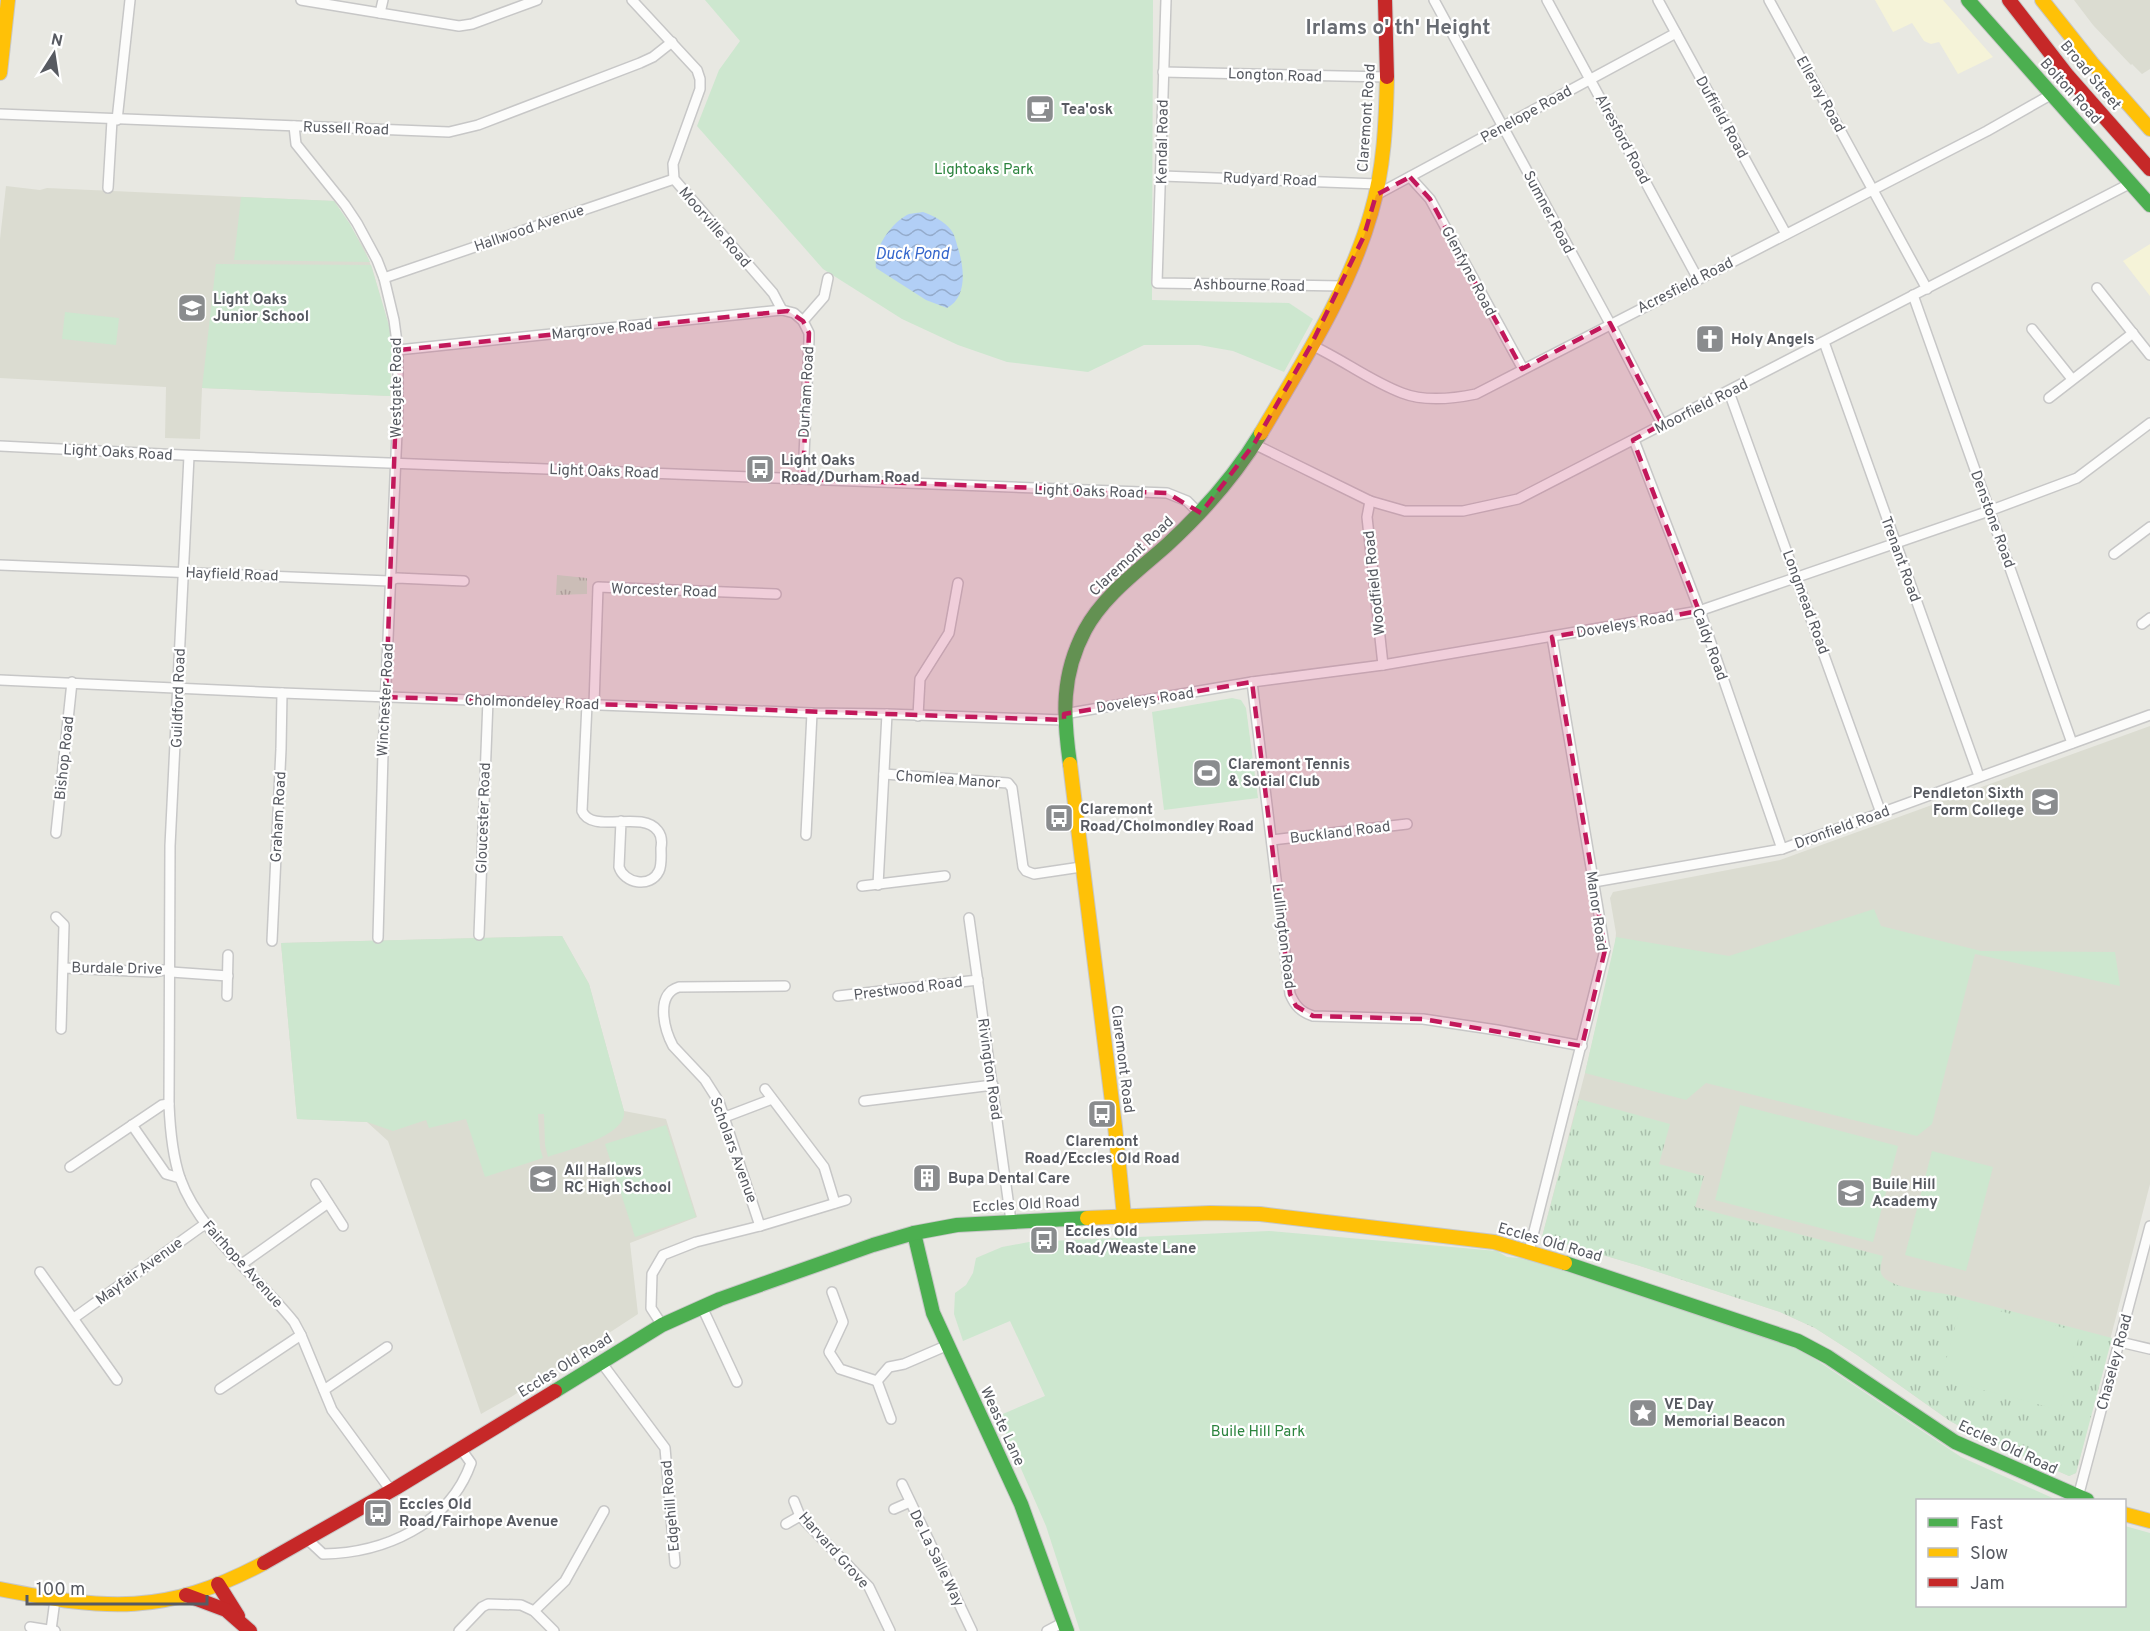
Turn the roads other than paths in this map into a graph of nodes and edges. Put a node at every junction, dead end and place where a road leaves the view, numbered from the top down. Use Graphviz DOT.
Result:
graph roads {
  1 [pos="9,0"];
  2 [pos="130,0"];
  3 [pos="301,0"];
  4 [pos="383,0"];
  5 [pos="537,0"];
  6 [pos="632,0"];
  7 [pos="1166,0"];
  8 [pos="1385,0"];
  9 [pos="1434,0"];
  10 [pos="1547,0"];
  11 [pos="1658,0"];
  12 [pos="1769,0"];
  13 [pos="1968,0"];
  14 [pos="2009,0"];
  15 [pos="2042,0"];
  16 [pos="380,13"];
  17 [pos="1676,33"];
  18 [pos="672,42"];
  19 [pos="1163,72"];
  20 [pos="0,73"];
  21 [pos="1387,77"];
  22 [pos="1590,79"];
  23 [pos="2052,94"];
  24 [pos="0,114"];
  25 [pos="114,120"];
  26 [pos="294,126"];
  27 [pos="1503,126"];
  28 [pos="2150,129"];
  29 [pos="2150,169"];
  30 [pos="1162,176"];
  31 [pos="1410,177"];
  32 [pos="674,179"];
  33 [pos="2131,183"];
  34 [pos="108,188"];
  35 [pos="1873,188"];
  36 [pos="1377,189"];
  37 [pos="2150,204"];
  38 [pos="1786,234"];
  39 [pos="384,278"];
  40 [pos="828,278"];
  41 [pos="1698,279"];
  42 [pos="1157,283"];
  43 [pos="1342,286"];
  44 [pos="2097,288"];
  45 [pos="1927,289"];
  46 [pos="1913,295"];
  47 [pos="782,310"];
  48 [pos="804,321"];
  49 [pos="1610,323"];
  50 [pos="2032,329"];
  51 [pos="2133,333"];
  52 [pos="1824,342"];
  53 [pos="1311,345"];
  54 [pos="398,350"];
  55 [pos="2150,355"];
  56 [pos="1523,369"];
  57 [pos="2072,379"];
  58 [pos="1730,392"];
  59 [pos="2049,399"];
  60 [pos="2150,423"];
  61 [pos="1662,424"];
  62 [pos="1634,440"];
  63 [pos="1254,444"];
  64 [pos="0,446"];
  65 [pos="189,456"];
  66 [pos="396,463"];
  67 [pos="803,479"];
  68 [pos="1370,501"];
  69 [pos="1989,510"];
  70 [pos="1200,514"];
  71 [pos="2150,527"];
  72 [pos="1895,542"];
  73 [pos="2114,554"];
  74 [pos="0,565"];
  75 [pos="182,572"];
  76 [pos="1797,577"];
  77 [pos="389,581"];
  78 [pos="464,581"];
  79 [pos="958,583"];
  80 [pos="776,594"];
  81 [pos="1699,610"];
  82 [pos="1552,637"];
  83 [pos="1383,665"];
  84 [pos="0,680"];
  85 [pos="72,682"];
  86 [pos="1252,682"];
  87 [pos="178,689"];
  88 [pos="282,693"];
  89 [pos="386,697"];
  90 [pos="488,700"];
  91 [pos="591,705"];
  92 [pos="812,713"];
  93 [pos="887,714"];
  94 [pos="2150,715"];
  95 [pos="918,716"];
  96 [pos="1064,717"];
  97 [pos="2072,743"];
  98 [pos="884,774"];
  99 [pos="1978,776"];
  100 [pos="1881,813"];
  101 [pos="621,821"];
  102 [pos="1407,824"];
  103 [pos="56,833"];
  104 [pos="806,835"];
  105 [pos="1272,840"];
  106 [pos="1782,849"];
  107 [pos="1081,867"];
  108 [pos="945,876"];
  109 [pos="1594,882"];
  110 [pos="879,885"];
  111 [pos="862,886"];
  112 [pos="56,917"];
  113 [pos="969,918"];
  114 [pos="479,935"];
  115 [pos="378,938"];
  116 [pos="171,939"];
  117 [pos="272,941"];
  118 [pos="228,955"];
  119 [pos="64,968"];
  120 [pos="171,970"];
  121 [pos="228,976"];
  122 [pos="978,980"];
  123 [pos="785,986"];
  124 [pos="227,996"];
  125 [pos="838,996"];
  126 [pos="61,1029"];
  127 [pos="1582,1046"];
  128 [pos="993,1085"];
  129 [pos="765,1089"];
  130 [pos="771,1099"];
  131 [pos="864,1101"];
  132 [pos="170,1104"];
  133 [pos="725,1117"];
  134 [pos="132,1125"];
  135 [pos="70,1167"];
  136 [pos="180,1178"];
  137 [pos="316,1184"];
  138 [pos="846,1200"];
  139 [pos="328,1203"];
  140 [pos="835,1203"];
  141 [pos="1124,1216"];
  142 [pos="1011,1221"];
  143 [pos="205,1224"];
  144 [pos="343,1226"];
  145 [pos="760,1226"];
  146 [pos="2150,1226"];
  147 [pos="915,1233"];
  148 [pos="1529,1251"];
  149 [pos="242,1264"];
  150 [pos="40,1272"];
  151 [pos="832,1292"];
  152 [pos="702,1307"];
  153 [pos="74,1318"];
  154 [pos="662,1325"];
  155 [pos="301,1335"];
  156 [pos="2120,1342"];
  157 [pos="948,1345"];
  158 [pos="387,1347"];
  159 [pos="2150,1349"];
  160 [pos="601,1362"];
  161 [pos="117,1380"];
  162 [pos="877,1381"];
  163 [pos="736,1382"];
  164 [pos="220,1389"];
  165 [pos="324,1390"];
  166 [pos="891,1419"];
  167 [pos="461,1449"];
  168 [pos="902,1484"];
  169 [pos="392,1492"];
  170 [pos="2082,1499"];
  171 [pos="794,1501"];
  172 [pos="910,1502"];
  173 [pos="894,1509"];
  174 [pos="604,1511"];
  175 [pos="2126,1515"];
  176 [pos="800,1516"];
  177 [pos="2150,1521"];
  178 [pos="786,1524"];
  179 [pos="307,1539"];
  180 [pos="675,1563"];
  181 [pos="218,1584"];
  182 [pos="0,1588"];
  183 [pos="186,1595"];
  184 [pos="55,1600"];
  185 [pos="534,1611"];
  186 [pos="30,1626"];
  187 [pos="246,1627"];
  188 [pos="1066,1627"];
  189 [pos="53,1631"];
  190 [pos="459,1631"];
  191 [pos="554,1631"];
  192 [pos="890,1631"];
  193 [pos="972,1631"];
  194 [pos="1047,1631"];
  1 -- 20 [label="main road"];
  2 -- 25 [label="street"];
  3 -- 16 [label="street"];
  4 -- 16 [label="street"];
  5 -- 16 [label="street"];
  6 -- 18 [label="street, Moorville Road"];
  7 -- 19 [label="street, Kendal Road"];
  8 -- 21 [label="main road, Claremont Road"];
  9 -- 27 [label="street, Sumner Road"];
  10 -- 22 [label="street, Alresford Road"];
  11 -- 17 [label="street, Duffield Road"];
  12 -- 35 [label="street, Elleray Road"];
  13 -- 23 [label="main road, Bolton Road"];
  14 -- 29 [label="main road, Broad Street"];
  15 -- 28 [label="main road, Broad Street"];
  17 -- 22 [label="street, Penelope Road"];
  17 -- 38 [label="street, Duffield Road"];
  18 -- 26 [label="street, Russell Road"];
  18 -- 32 [label="street, Moorville Road"];
  19 -- 21 [label="street, Longton Road"];
  19 -- 30 [label="street, Kendal Road"];
  21 -- 36 [label="main road, Claremont Road"];
  22 -- 27 [label="street, Penelope Road"];
  22 -- 41 [label="street, Alresford Road"];
  23 -- 33 [label="main road, Bolton Road"];
  23 -- 35 [label="street, Acresfield Road"];
  24 -- 25 [label="street, Russell Road"];
  25 -- 26 [label="street, Russell Road"];
  25 -- 34 [label="street"];
  26 -- 39 [label="street, Westgate Road"];
  27 -- 31 [label="street, Penelope Road"];
  27 -- 49 [label="street, Sumner Road"];
  30 -- 36 [label="street, Rudyard Road"];
  30 -- 42 [label="street, Kendal Road"];
  31 -- 36 [label="street, Penelope Road"];
  31 -- 56 [label="street, Glenfyne Road"];
  32 -- 39 [label="street, Hallwood Avenue"];
  32 -- 47 [label="street, Moorville Road"];
  33 -- 37 [label="main road, Bolton Road"];
  33 -- 45 [label="street, Moorfield Road"];
  35 -- 38 [label="street, Acresfield Road"];
  35 -- 45 [label="street, Elleray Road"];
  36 -- 43 [label="main road, Claremont Road"];
  38 -- 41 [label="street, Acresfield Road"];
  39 -- 54 [label="street, Westgate Road"];
  40 -- 48 [label="street"];
  41 -- 49 [label="street, Acresfield Road"];
  42 -- 43 [label="street, Ashbourne Road"];
  43 -- 53 [label="main road, Claremont Road"];
  44 -- 51 [label="street"];
  45 -- 46 [label="street, Moorfield Road"];
  46 -- 52 [label="street, Moorfield Road"];
  46 -- 69 [label="street, Denstone Road"];
  47 -- 48 [label="street"];
  47 -- 54 [label="street, Margrove Road"];
  48 -- 67 [label="street, Durham Road"];
  49 -- 56 [label="street, Acresfield Road"];
  49 -- 61 [label="street, Sumner Road"];
  50 -- 57 [label="street"];
  51 -- 55 [label="street"];
  51 -- 57 [label="street"];
  52 -- 58 [label="street, Moorfield Road"];
  52 -- 72 [label="street, Trenant Road"];
  53 -- 56 [label="street, Acresfield Road"];
  53 -- 63 [label="main road, Claremont Road"];
  54 -- 66 [label="street, Westgate Road"];
  57 -- 59 [label="street"];
  58 -- 61 [label="street, Moorfield Road"];
  58 -- 76 [label="street, Longmead Road"];
  60 -- 69 [label="street, Doveleys Road"];
  61 -- 62 [label="street, Moorfield Road"];
  62 -- 68 [label="street, Moorfield Road"];
  62 -- 81 [label="street, Caldy Road"];
  63 -- 68 [label="street, Moorfield Road"];
  63 -- 70 [label="main road, Claremont Road"];
  64 -- 65 [label="street, Light Oaks Road"];
  65 -- 66 [label="street, Light Oaks Road"];
  65 -- 75 [label="street, Guildford Road"];
  66 -- 67 [label="street, Light Oaks Road"];
  66 -- 77 [label="street, Winchester Road"];
  67 -- 70 [label="street, Light Oaks Road"];
  68 -- 83 [label="street, Woodfield Road"];
  69 -- 72 [label="street, Doveleys Road"];
  69 -- 97 [label="street, Denstone Road"];
  70 -- 96 [label="main road, Claremont Road"];
  71 -- 73 [label="street"];
  72 -- 76 [label="street, Doveleys Road"];
  72 -- 99 [label="street, Trenant Road"];
  74 -- 75 [label="street, Hayfield Road"];
  75 -- 77 [label="street, Hayfield Road"];
  75 -- 87 [label="street, Guildford Road"];
  76 -- 81 [label="street, Doveleys Road"];
  76 -- 100 [label="street, Longmead Road"];
  77 -- 78 [label="street, Hayfield Road"];
  77 -- 89 [label="street, Winchester Road"];
  79 -- 95 [label="street"];
  80 -- 91 [label="street, Worcester Road"];
  81 -- 82 [label="street, Doveleys Road"];
  81 -- 106 [label="street, Caldy Road"];
  82 -- 83 [label="street, Doveleys Road"];
  82 -- 109 [label="street, Manor Road"];
  83 -- 86 [label="street, Doveleys Road"];
  84 -- 85 [label="street, Cholmondeley Road"];
  85 -- 87 [label="street, Cholmondeley Road"];
  85 -- 103 [label="street, Bishop Road"];
  86 -- 96 [label="street, Doveleys Road"];
  86 -- 105 [label="street, Lullington Road"];
  87 -- 88 [label="street, Cholmondeley Road"];
  87 -- 116 [label="street, Guildford Road"];
  88 -- 89 [label="street, Cholmondeley Road"];
  88 -- 117 [label="street, Graham Road"];
  89 -- 90 [label="street, Cholmondeley Road"];
  89 -- 115 [label="street, Winchester Road"];
  90 -- 91 [label="street, Cholmondeley Road"];
  90 -- 114 [label="street, Gloucester Road"];
  91 -- 92 [label="street, Cholmondeley Road"];
  91 -- 101 [label="street"];
  92 -- 93 [label="street, Cholmondeley Road"];
  92 -- 104 [label="street"];
  93 -- 95 [label="street, Cholmondeley Road"];
  93 -- 98 [label="street, Chomlea Manor"];
  94 -- 97 [label="street, Dronfield Road"];
  95 -- 96 [label="street, Cholmondeley Road"];
  96 -- 107 [label="main road, Claremont Road"];
  97 -- 99 [label="street, Dronfield Road"];
  98 -- 107 [label="street, Chomlea Manor"];
  98 -- 110 [label="street, Chomlea Manor"];
  99 -- 100 [label="street, Dronfield Road"];
  100 -- 106 [label="street, Dronfield Road"];
  101 -- 101 [label="street"];
  102 -- 105 [label="street, Buckland Road"];
  105 -- 127 [label="street, Lullington Road"];
  106 -- 109 [label="street, Dronfield Road"];
  107 -- 141 [label="main road, Claremont Road"];
  108 -- 110 [label="street"];
  109 -- 127 [label="street, Manor Road"];
  110 -- 111 [label="street"];
  112 -- 119 [label="street, Burdale Drive"];
  113 -- 122 [label="street, Rivington Road"];
  116 -- 120 [label="street, Fairhope Avenue"];
  118 -- 121 [label="street"];
  119 -- 120 [label="street, Burdale Drive"];
  119 -- 126 [label="street, Burdale Drive"];
  120 -- 121 [label="street, Burdale Drive"];
  120 -- 132 [label="street, Fairhope Avenue"];
  121 -- 124 [label="street"];
  122 -- 125 [label="street, Prestwood Road"];
  122 -- 128 [label="street, Rivington Road"];
  123 -- 133 [label="street, Scholars Avenue"];
  127 -- 148 [label="street, Manor Road"];
  128 -- 131 [label="street"];
  128 -- 142 [label="street, Rivington Road"];
  129 -- 130 [label="street"];
  130 -- 133 [label="street"];
  130 -- 140 [label="street"];
  132 -- 134 [label="street"];
  132 -- 136 [label="street, Fairhope Avenue"];
  133 -- 145 [label="street, Scholars Avenue"];
  134 -- 135 [label="street"];
  134 -- 136 [label="street"];
  136 -- 143 [label="street, Fairhope Avenue"];
  137 -- 139 [label="street"];
  138 -- 140 [label="street"];
  139 -- 144 [label="street"];
  139 -- 149 [label="street"];
  140 -- 145 [label="street"];
  141 -- 142 [label="main road, Eccles Old Road"];
  141 -- 148 [label="main road, Eccles Old Road"];
  142 -- 147 [label="main road, Eccles Old Road"];
  143 -- 149 [label="street, Fairhope Avenue"];
  143 -- 153 [label="street, Mayfair Avenue"];
  145 -- 154 [label="street"];
  146 -- 156 [label="street, Chaseley Road"];
  147 -- 152 [label="main road, Eccles Old Road"];
  147 -- 157 [label="main road, Weaste Lane"];
  148 -- 170 [label="main road, Eccles Old Road"];
  149 -- 155 [label="street, Fairhope Avenue"];
  150 -- 153 [label="street"];
  151 -- 162 [label="street"];
  152 -- 154 [label="main road, Eccles Old Road"];
  152 -- 163 [label="street"];
  153 -- 161 [label="street"];
  154 -- 160 [label="main road, Eccles Old Road"];
  155 -- 164 [label="street"];
  155 -- 165 [label="street, Fairhope Avenue"];
  156 -- 159 [label="street"];
  156 -- 170 [label="street, Chaseley Road"];
  157 -- 162 [label="street"];
  157 -- 188 [label="main road, Weaste Lane"];
  158 -- 165 [label="street"];
  160 -- 167 [label="main road, Eccles Old Road"];
  160 -- 180 [label="street, Edgehill Road"];
  162 -- 166 [label="street"];
  165 -- 169 [label="street, Fairhope Avenue"];
  167 -- 169 [label="main road, Eccles Old Road"];
  167 -- 179 [label="street"];
  168 -- 172 [label="street, De La Salle Way"];
  169 -- 179 [label="main road, Eccles Old Road"];
  171 -- 176 [label="street, Harvard Grove"];
  172 -- 173 [label="street"];
  172 -- 193 [label="street, De La Salle Way"];
  174 -- 185 [label="street"];
  175 -- 177 [label="main road"];
  176 -- 178 [label="street"];
  176 -- 192 [label="street, Harvard Grove"];
  179 -- 181 [label="main road, Eccles Old Road"];
  181 -- 183 [label="main road, Eccles Old Road"];
  181 -- 187 [label="main road"];
  182 -- 184 [label="main road, Eccles Old Road"];
  183 -- 184 [label="main road, Eccles Old Road"];
  183 -- 187 [label="main road"];
  184 -- 189 [label="street"];
  185 -- 190 [label="street"];
  185 -- 191 [label="street"];
  186 -- 189 [label="street"];
  188 -- 194 [label="street"];
}
